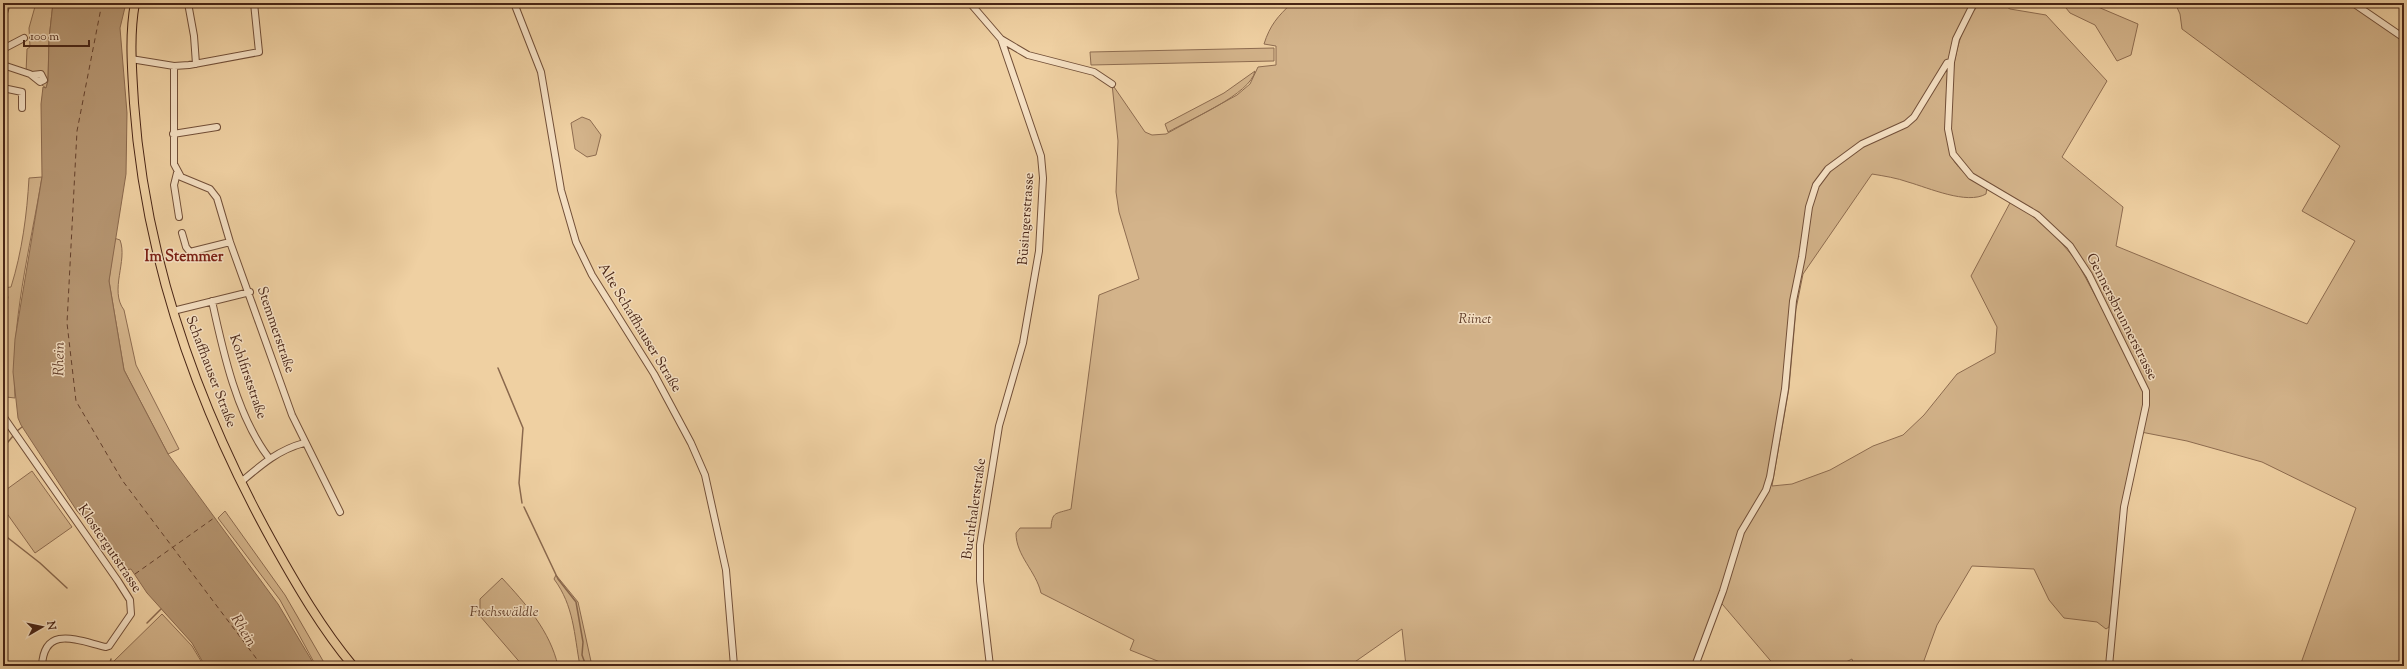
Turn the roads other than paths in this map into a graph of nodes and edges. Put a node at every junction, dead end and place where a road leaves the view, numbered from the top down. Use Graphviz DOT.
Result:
graph roads {
  1 [pos="7,3"];
  2 [pos="135,3"];
  3 [pos="188,3"];
  4 [pos="254,3"];
  5 [pos="514,3"];
  6 [pos="970,3"];
  7 [pos="1974,3"];
  8 [pos="2353,3"];
  9 [pos="3,16"];
  10 [pos="2403,36"];
  11 [pos="24,38"];
  12 [pos="1001,39"];
  13 [pos="3,49"];
  14 [pos="131,57"];
  15 [pos="1948,63"];
  16 [pos="196,64"];
  17 [pos="3,66"];
  18 [pos="174,66"];
  19 [pos="32,75"];
  20 [pos="1112,84"];
  21 [pos="3,88"];
  22 [pos="22,108"];
  23 [pos="217,127"];
  24 [pos="173,134"];
  25 [pos="177,173"];
  26 [pos="179,216"];
  27 [pos="182,233"];
  28 [pos="230,242"];
  29 [pos="250,292"];
  30 [pos="3,298"];
  31 [pos="212,301"];
  32 [pos="3,310"];
  33 [pos="173,311"];
  34 [pos="3,416"];
  35 [pos="999,426"];
  36 [pos="304,443"];
  37 [pos="269,458"];
  38 [pos="241,482"];
  39 [pos="340,512"];
  40 [pos="42,666"];
  41 [pos="353,666"];
  42 [pos="734,666"];
  43 [pos="990,666"];
  44 [pos="1695,666"];
  45 [pos="2109,666"];
  1 -- 9 [label="street"];
  2 -- 14 [label="main road, Schaffhauser Straße"];
  3 -- 16 [label="street"];
  4 -- 16 [label="street"];
  5 -- 42 [label="street, Alte Schaffhauser Straße"];
  6 -- 12 [label="street, Büsingerstrasse"];
  7 -- 15 [label="street, Gennersbrunnerstrasse"];
  8 -- 10 [label="street"];
  11 -- 13 [label="street"];
  12 -- 20 [label="street"];
  12 -- 35 [label="street, Büsingerstrasse"];
  14 -- 18 [label="street"];
  14 -- 33 [label="main road, Schaffhauser Straße"];
  15 -- 44 [label="street"];
  15 -- 45 [label="street, Gennersbrunnerstrasse"];
  16 -- 18 [label="street"];
  17 -- 19 [label="street"];
  18 -- 24 [label="street"];
  21 -- 22 [label="street"];
  23 -- 24 [label="street"];
  24 -- 25 [label="street"];
  25 -- 26 [label="street"];
  25 -- 28 [label="street, Stemmerstraße"];
  27 -- 28 [label="street"];
  28 -- 29 [label="street, Stemmerstraße"];
  29 -- 31 [label="street"];
  29 -- 36 [label="street, Stemmerstraße"];
  30 -- 32 [label="street"];
  31 -- 33 [label="street"];
  31 -- 37 [label="street, Kohlfirststraße"];
  33 -- 38 [label="main road, Schaffhauser Straße"];
  34 -- 40 [label="street, Klostergutstrasse"];
  35 -- 43 [label="street, Buchthalerstraße"];
  36 -- 37 [label="street"];
  36 -- 39 [label="street, Stemmerstraße"];
  37 -- 38 [label="street"];
  38 -- 41 [label="main road, Schaffhauser Straße"];
}
